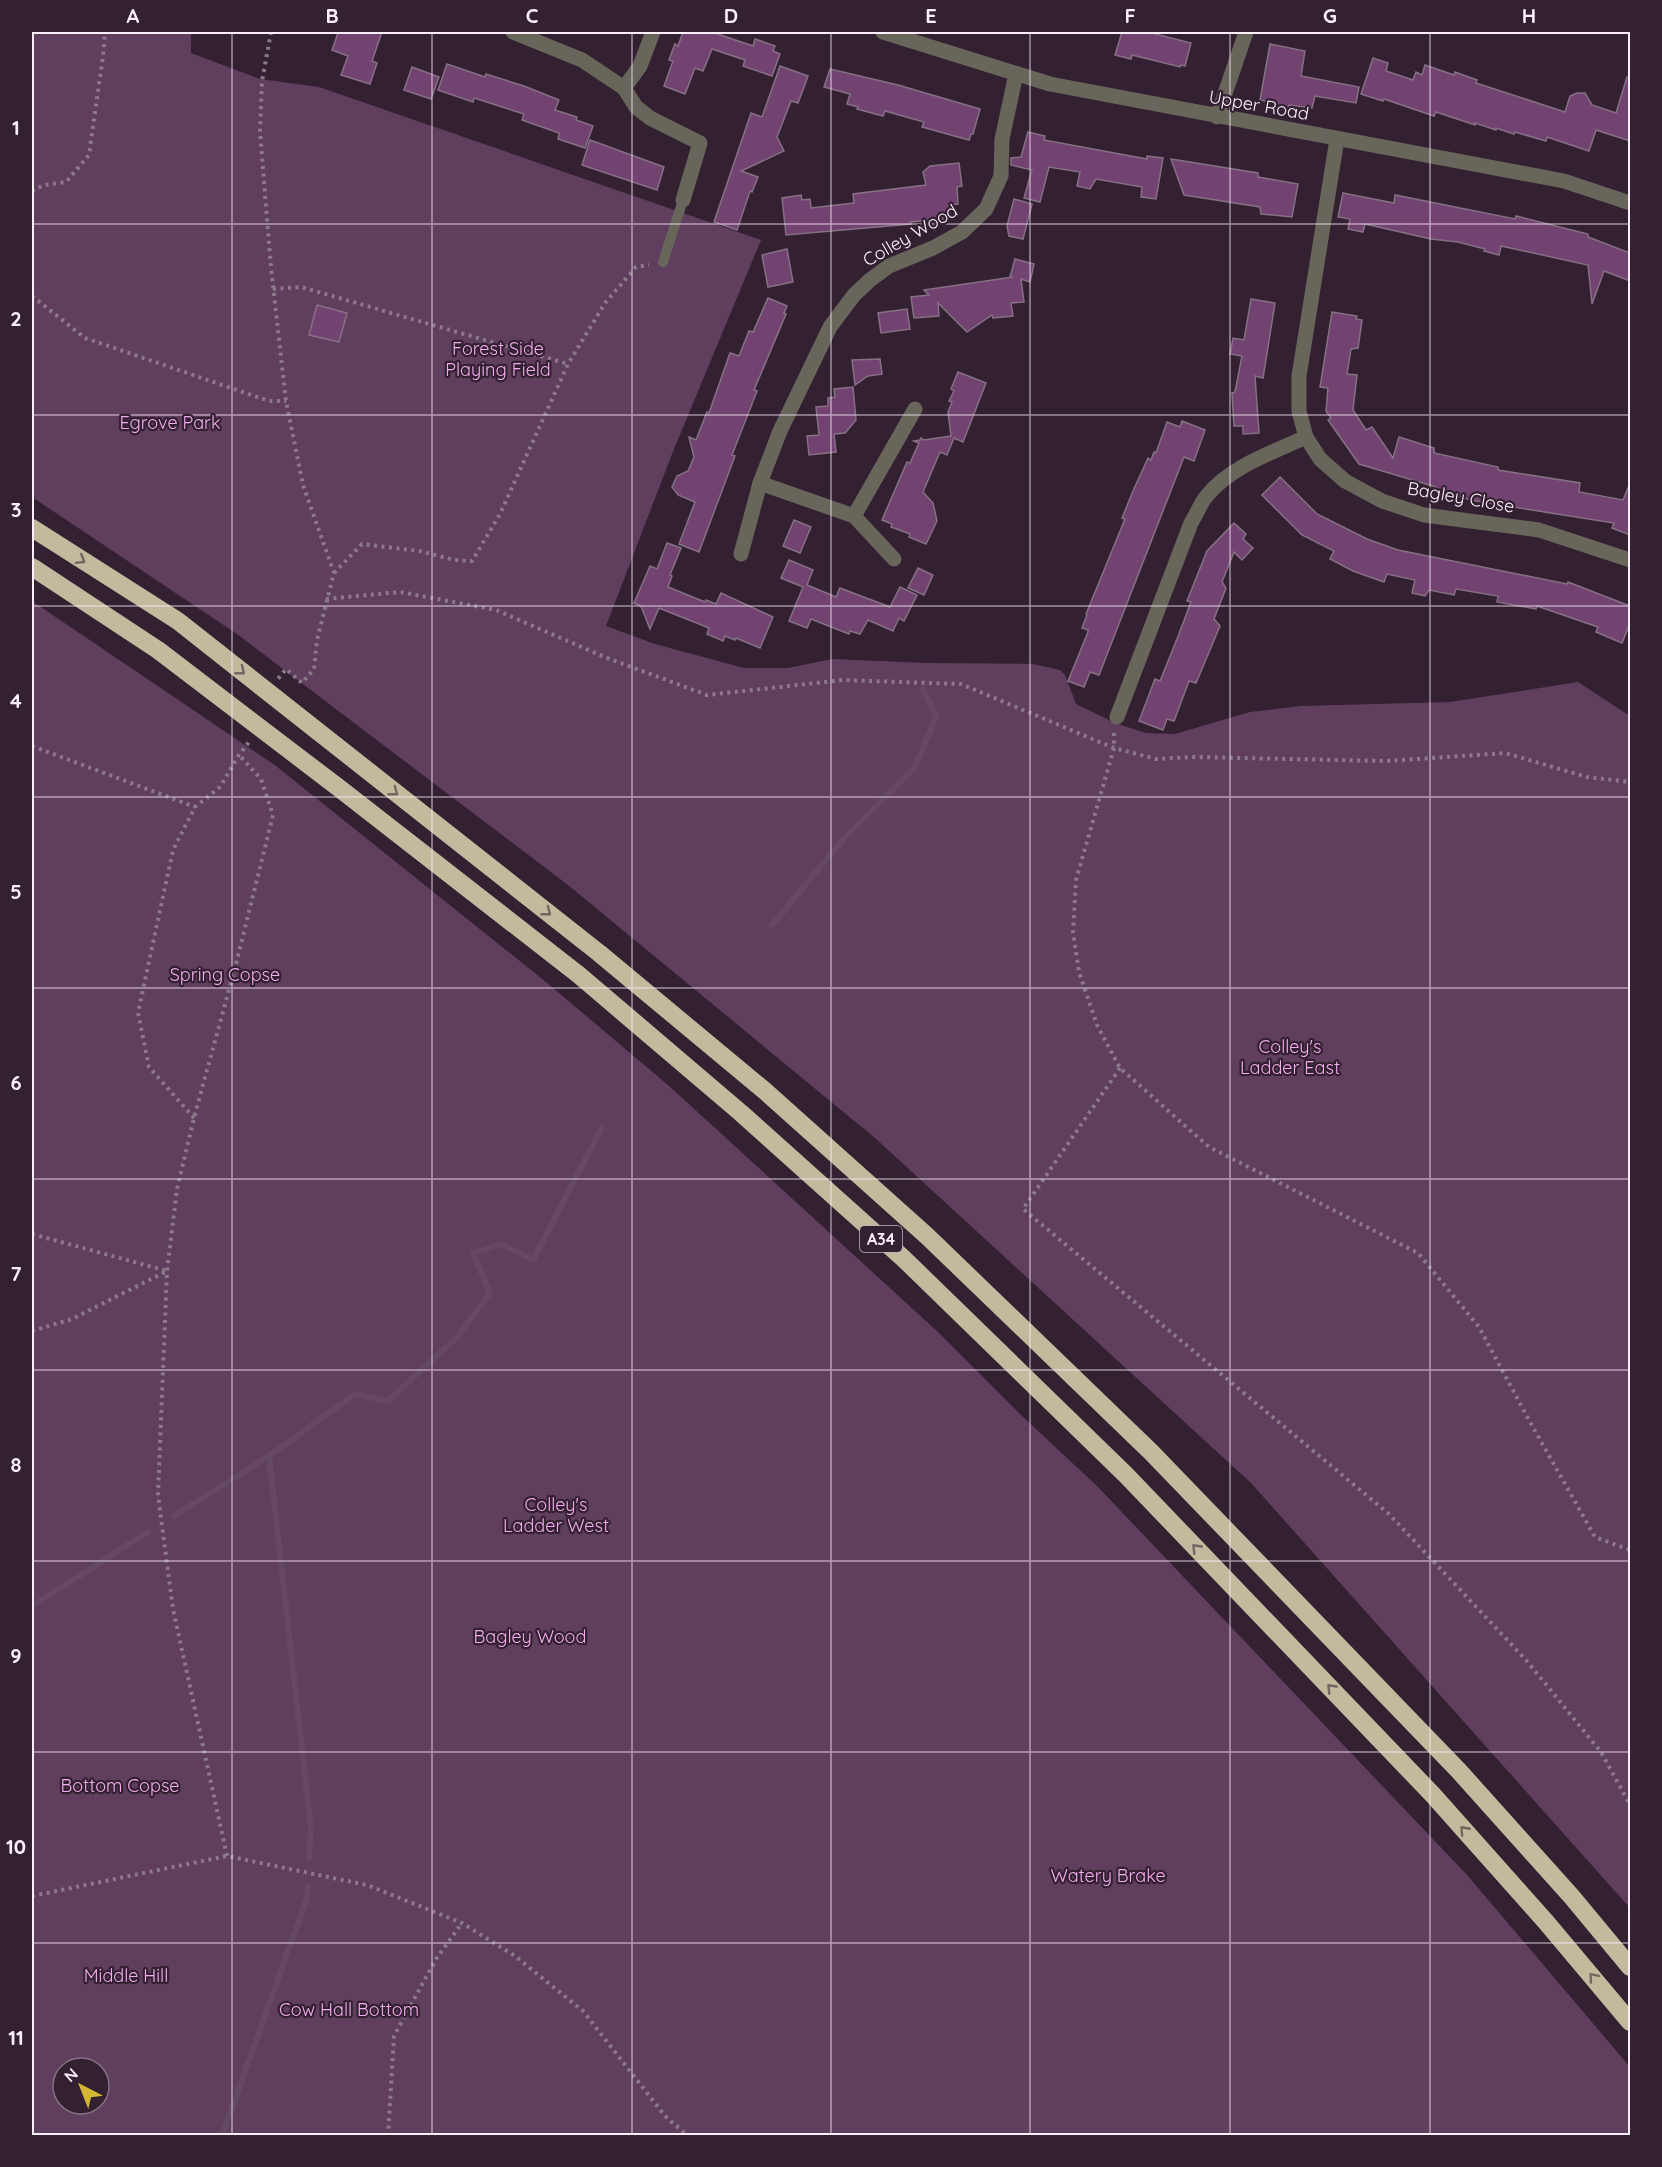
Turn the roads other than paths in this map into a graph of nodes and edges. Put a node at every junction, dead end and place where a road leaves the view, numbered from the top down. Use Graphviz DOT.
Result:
graph roads {
  1 [pos="513,32"];
  2 [pos="653,32"];
  3 [pos="883,32"];
  4 [pos="1246,32"];
  5 [pos="1016,74"];
  6 [pos="624,88"];
  7 [pos="1217,117"];
  8 [pos="1337,139"];
  9 [pos="683,200"];
  10 [pos="1630,203"];
  11 [pos="663,262"];
  12 [pos="915,409"];
  13 [pos="1306,437"];
  14 [pos="760,483"];
  15 [pos="854,516"];
  16 [pos="32,528"];
  17 [pos="741,554"];
  18 [pos="894,559"];
  19 [pos="1630,560"];
  20 [pos="32,567"];
  21 [pos="1117,717"];
  22 [pos="1630,1967"];
  23 [pos="1630,2022"];
  1 -- 6 [label="street"];
  2 -- 6 [label="street"];
  3 -- 5 [label="street, Upper Road"];
  4 -- 7 [label="street"];
  5 -- 7 [label="street, Upper Road"];
  5 -- 14 [label="street, Colley Wood"];
  6 -- 9 [label="street"];
  7 -- 8 [label="street, Upper Road"];
  8 -- 10 [label="street, Upper Road"];
  8 -- 13 [label="street, Bagley Close"];
  9 -- 11 [label="lane"];
  12 -- 15 [label="street"];
  13 -- 19 [label="street, Bagley Close"];
  13 -- 21 [label="street"];
  14 -- 15 [label="street"];
  14 -- 17 [label="street, Colley Wood"];
  15 -- 18 [label="street"];
  16 -- 22 [label="highway, A34, one-way"];
  23 -- 20 [label="highway, A34, one-way"];
}
